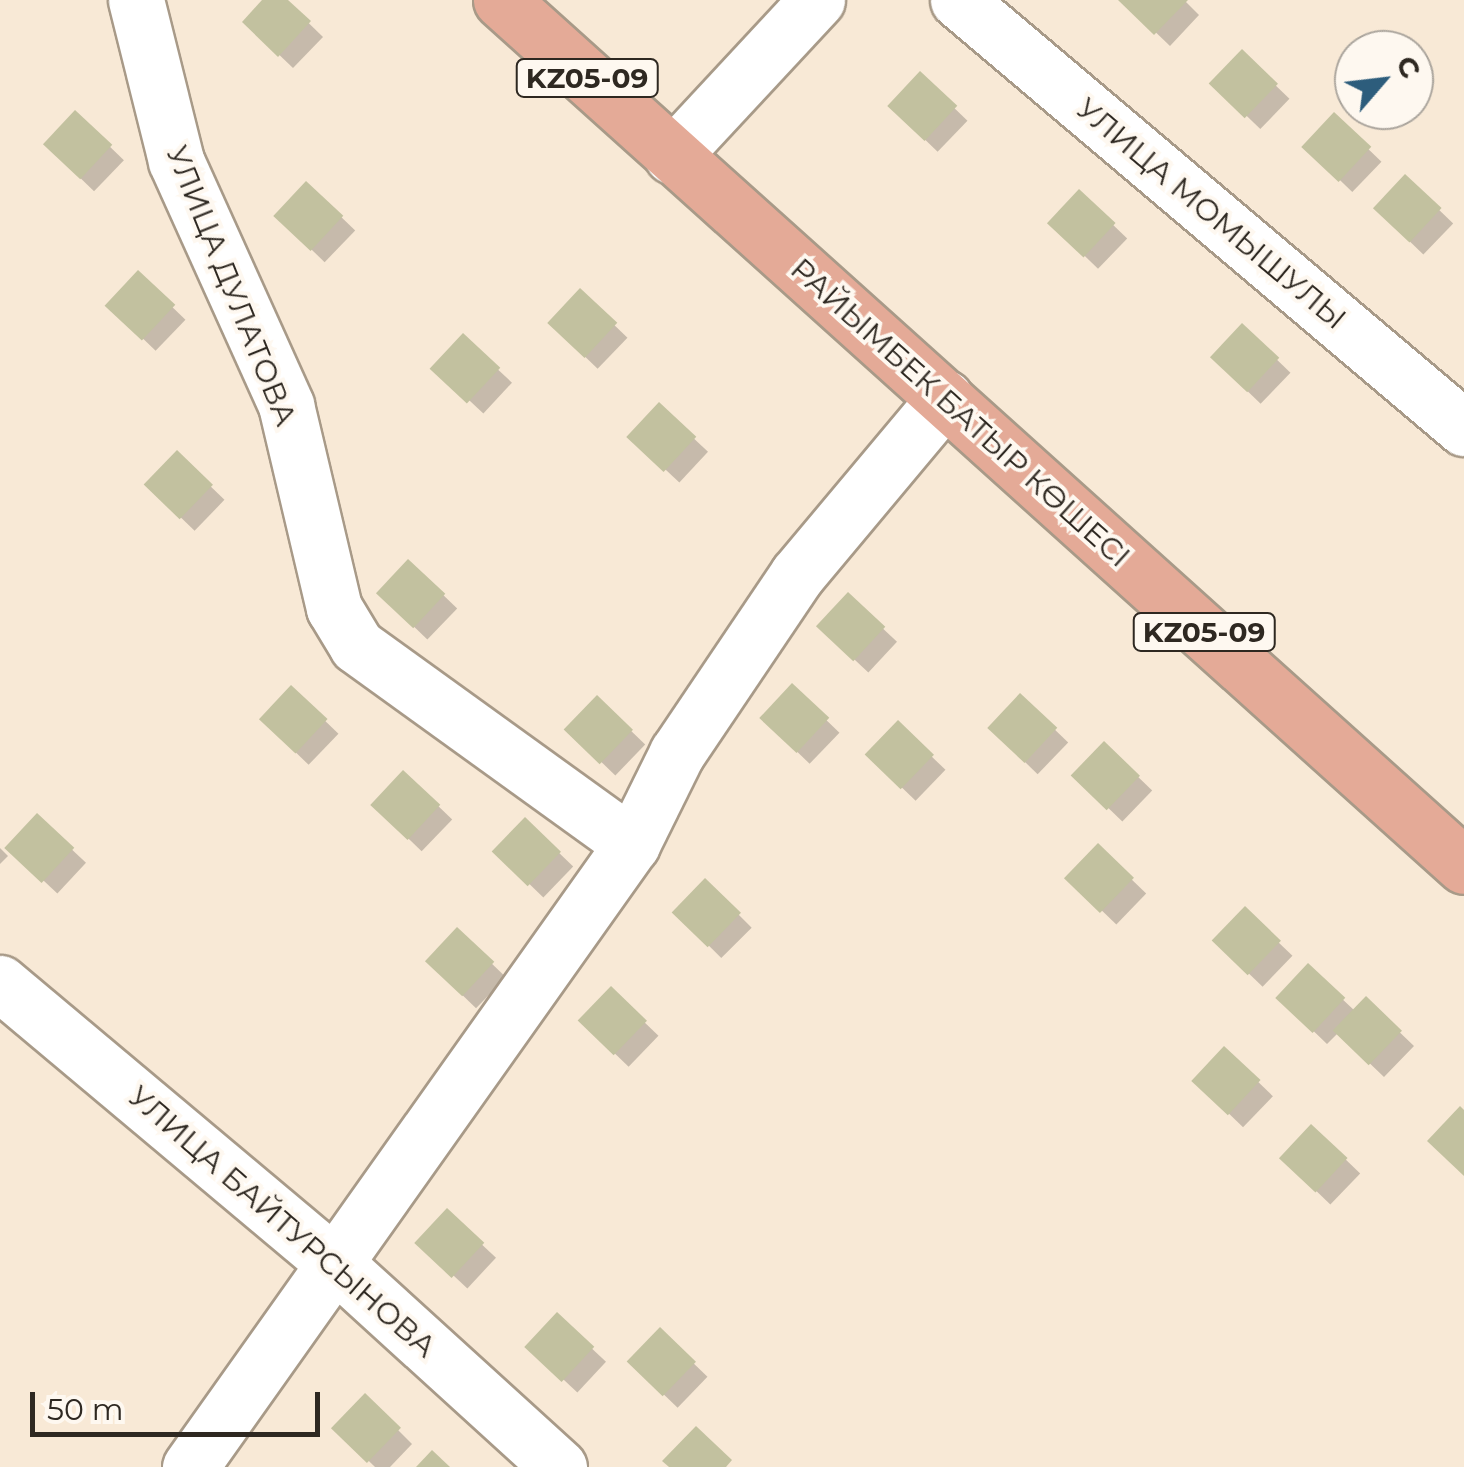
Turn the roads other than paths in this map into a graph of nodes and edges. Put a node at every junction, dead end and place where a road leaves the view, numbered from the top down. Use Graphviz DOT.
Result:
graph roads {
  1 [pos="136,0"];
  2 [pos="501,0"];
  3 [pos="817,0"];
  4 [pos="958,0"];
  5 [pos="672,156"];
  6 [pos="944,398"];
  7 [pos="1464,428"];
  8 [pos="632,844"];
  9 [pos="1464,866"];
  10 [pos="0,983"];
  11 [pos="335,1264"];
  12 [pos="190,1467"];
  13 [pos="559,1467"];
  1 -- 8 [label="street, УЛИЦА ДУЛАТОВА"];
  2 -- 5 [label="main road, РАЙЫМБЕК БАТЫР КӨШЕСІ / KZ05-09"];
  3 -- 5 [label="street"];
  4 -- 7 [label="street, УЛИЦА МОМЫШУЛЫ"];
  5 -- 6 [label="main road, РАЙЫМБЕК БАТЫР КӨШЕСІ / KZ05-09"];
  6 -- 8 [label="street"];
  6 -- 9 [label="main road, РАЙЫМБЕК БАТЫР КӨШЕСІ / KZ05-09"];
  8 -- 11 [label="street"];
  10 -- 11 [label="street, УЛИЦА БАЙТУРСЫНОВА"];
  11 -- 12 [label="street"];
  11 -- 13 [label="street, УЛИЦА БАЙТУРСЫНОВА"];
}
